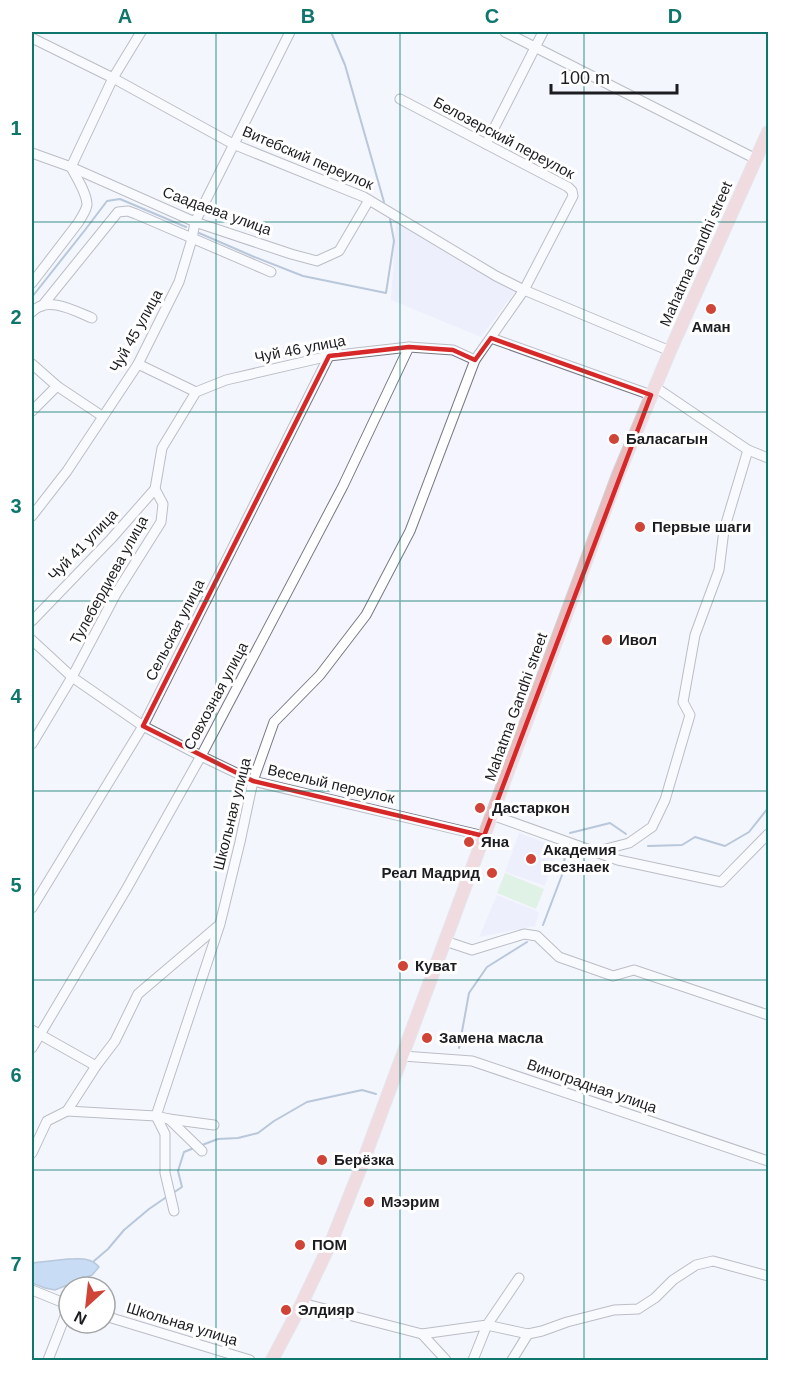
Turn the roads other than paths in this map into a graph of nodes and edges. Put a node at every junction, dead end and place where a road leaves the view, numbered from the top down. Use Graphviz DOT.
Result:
graph roads {
  1 [pos="141,32"];
  2 [pos="290,32"];
  3 [pos="505,32"];
  4 [pos="543,32"];
  5 [pos="32,38"];
  6 [pos="535,47"];
  7 [pos="113,78"];
  8 [pos="400,99"];
  9 [pos="768,132"];
  10 [pos="233,144"];
  11 [pos="486,144"];
  12 [pos="32,153"];
  13 [pos="762,153"];
  14 [pos="71,167"];
  15 [pos="369,200"];
  16 [pos="195,222"];
  17 [pos="192,239"];
  18 [pos="271,272"];
  19 [pos="33,279"];
  20 [pos="524,290"];
  21 [pos="42,306"];
  22 [pos="32,312"];
  23 [pos="92,318"];
  24 [pos="491,338"];
  25 [pos="409,347"];
  26 [pos="670,351"];
  27 [pos="329,356"];
  28 [pos="475,360"];
  29 [pos="32,364"];
  30 [pos="138,364"];
  31 [pos="57,386"];
  32 [pos="653,391"];
  33 [pos="196,392"];
  34 [pos="32,411"];
  35 [pos="102,416"];
  36 [pos="748,450"];
  37 [pos="768,458"];
  38 [pos="155,489"];
  39 [pos="32,516"];
  40 [pos="32,621"];
  41 [pos="32,640"];
  42 [pos="72,677"];
  43 [pos="143,726"];
  44 [pos="32,744"];
  45 [pos="201,756"];
  46 [pos="254,781"];
  47 [pos="492,815"];
  48 [pos="768,834"];
  49 [pos="484,836"];
  50 [pos="594,852"];
  51 [pos="32,908"];
  52 [pos="220,924"];
  53 [pos="445,941"];
  54 [pos="768,1015"];
  55 [pos="36,1032"];
  56 [pos="32,1048"];
  57 [pos="403,1056"];
  58 [pos="96,1066"];
  59 [pos="67,1111"];
  60 [pos="156,1116"];
  61 [pos="169,1119"];
  62 [pos="214,1125"];
  63 [pos="202,1151"];
  64 [pos="32,1153"];
  65 [pos="768,1161"];
  66 [pos="174,1211"];
  67 [pos="768,1276"];
  68 [pos="519,1278"];
  69 [pos="32,1290"];
  70 [pos="57,1301"];
  71 [pos="302,1303"];
  72 [pos="117,1320"];
  73 [pos="487,1326"];
  74 [pos="422,1334"];
  75 [pos="528,1334"];
  76 [pos="58,1335"];
  77 [pos="48,1360"];
  78 [pos="250,1360"];
  79 [pos="272,1360"];
  80 [pos="446,1360"];
  81 [pos="473,1360"];
  82 [pos="512,1360"];
  1 -- 7 [label="street"];
  2 -- 10 [label="street"];
  3 -- 6 [label="street"];
  4 -- 6 [label="street"];
  5 -- 7 [label="street, Витебский переулок"];
  6 -- 11 [label="street"];
  6 -- 13 [label="street"];
  7 -- 10 [label="street, Витебский переулок"];
  7 -- 14 [label="street"];
  8 -- 11 [label="street, Белозерский переулок"];
  9 -- 13 [label="main road, Mahatma Gandhi street"];
  10 -- 15 [label="street, Витебский переулок"];
  10 -- 16 [label="street, Чуй 45 улица"];
  11 -- 20 [label="street, Белозерский переулок"];
  12 -- 14 [label="street, Саадаева улица"];
  13 -- 26 [label="main road, Mahatma Gandhi street"];
  14 -- 16 [label="street, Саадаева улица"];
  14 -- 19 [label="street"];
  15 -- 16 [label="street, Саадаева улица"];
  15 -- 20 [label="street, Витебский переулок"];
  16 -- 17 [label="street, Чуй 45 улица"];
  17 -- 18 [label="street"];
  17 -- 21 [label="street"];
  17 -- 30 [label="street, Чуй 45 улица"];
  20 -- 24 [label="street, Белозерский переулок"];
  20 -- 26 [label="street, Витебский переулок"];
  21 -- 22 [label="street"];
  21 -- 23 [label="street"];
  24 -- 28 [label="street, Школьная улица"];
  24 -- 32 [label="street"];
  25 -- 27 [label="street, Чуй 46 улица"];
  25 -- 28 [label="street, Чуй 46 улица"];
  25 -- 45 [label="street, Совхозная улица"];
  26 -- 32 [label="main road, Mahatma Gandhi street"];
  27 -- 33 [label="street, Чуй 46 улица"];
  27 -- 43 [label="street, Сельская улица"];
  28 -- 46 [label="street, Школьная улица"];
  29 -- 31 [label="street"];
  30 -- 33 [label="street"];
  30 -- 35 [label="street, Чуй 45 улица"];
  31 -- 34 [label="street"];
  31 -- 35 [label="street"];
  32 -- 36 [label="street"];
  32 -- 47 [label="main road, Mahatma Gandhi street"];
  33 -- 38 [label="street, Тулебердиева улица"];
  35 -- 39 [label="street, Чуй 45 улица"];
  36 -- 37 [label="street"];
  36 -- 50 [label="street"];
  38 -- 40 [label="street, Чуй 41 улица"];
  38 -- 42 [label="street, Тулебердиева улица"];
  41 -- 42 [label="street, Веселый переулок"];
  42 -- 43 [label="street, Веселый переулок"];
  42 -- 44 [label="street, Тулебердиева улица"];
  43 -- 45 [label="street, Веселый переулок"];
  43 -- 51 [label="street, Сельская улица"];
  45 -- 46 [label="street, Веселый переулок"];
  45 -- 55 [label="street, Совхозная улица"];
  46 -- 49 [label="street, Веселый переулок"];
  46 -- 52 [label="street, Школьная улица"];
  47 -- 49 [label="main road, Mahatma Gandhi street"];
  47 -- 50 [label="street"];
  48 -- 50 [label="street"];
  49 -- 53 [label="main road, Mahatma Gandhi street"];
  52 -- 58 [label="street"];
  52 -- 60 [label="street, Школьная улица"];
  53 -- 54 [label="street"];
  53 -- 57 [label="main road, Mahatma Gandhi street"];
  55 -- 56 [label="street, Совхозная улица"];
  55 -- 58 [label="street"];
  57 -- 65 [label="street, Виноградная улица"];
  57 -- 71 [label="main road, Mahatma Gandhi street"];
  58 -- 59 [label="street"];
  59 -- 60 [label="street"];
  59 -- 64 [label="street"];
  60 -- 61 [label="street"];
  60 -- 66 [label="street"];
  61 -- 62 [label="street"];
  61 -- 63 [label="street"];
  67 -- 75 [label="street"];
  68 -- 73 [label="street"];
  69 -- 70 [label="street"];
  71 -- 74 [label="street"];
  71 -- 79 [label="main road, Mahatma Gandhi street"];
  72 -- 78 [label="street, Школьная улица"];
  73 -- 74 [label="street"];
  73 -- 75 [label="street"];
  73 -- 81 [label="street"];
  74 -- 80 [label="street"];
  75 -- 82 [label="street"];
  76 -- 77 [label="street"];
}
